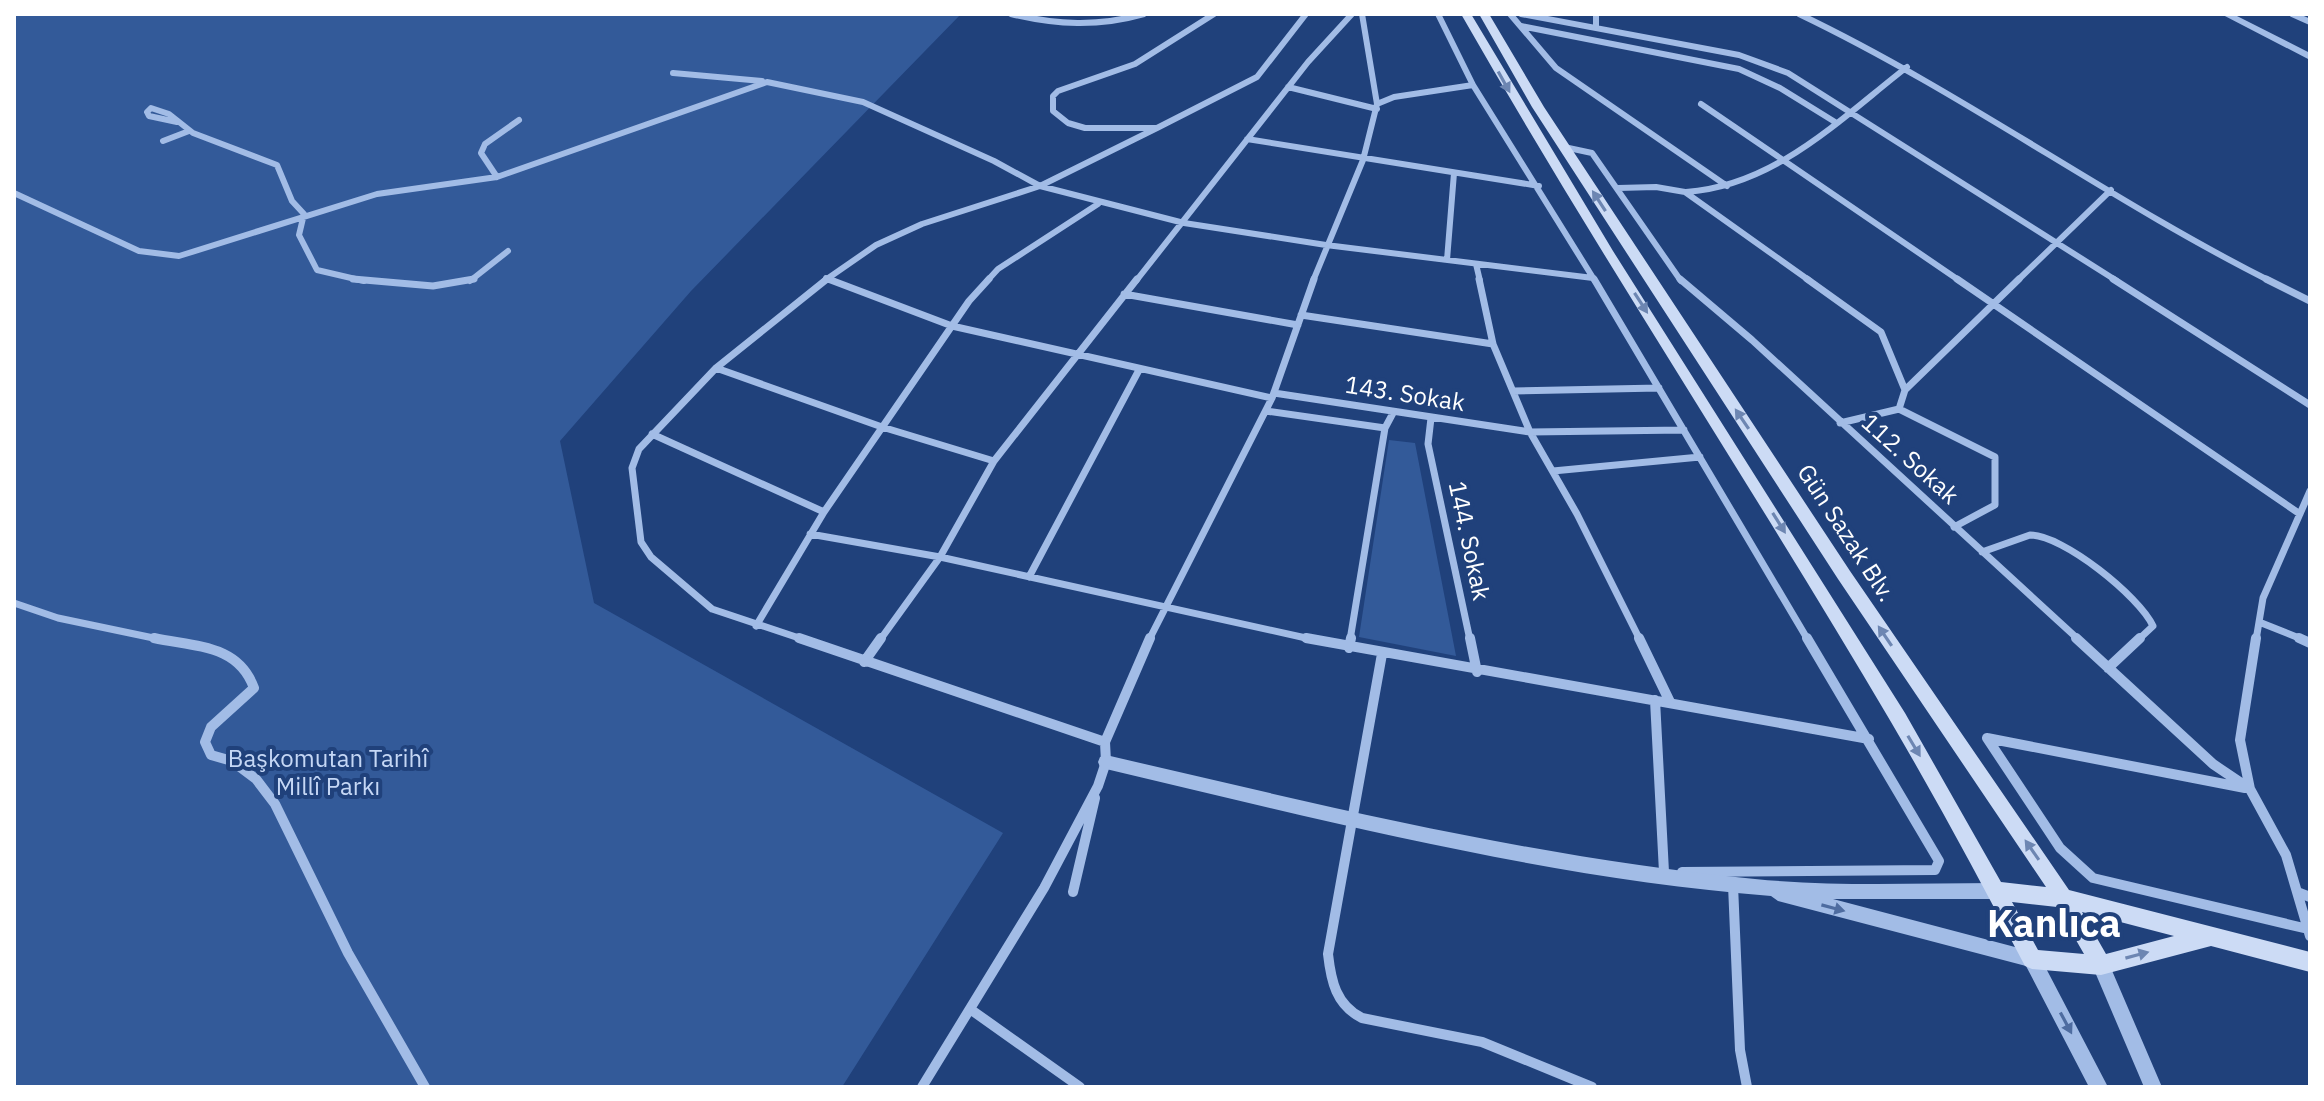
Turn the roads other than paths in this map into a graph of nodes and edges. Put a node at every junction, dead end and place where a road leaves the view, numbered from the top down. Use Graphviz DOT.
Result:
graph roads {
  1 [pos="1011,14"];
  2 [pos="1144,14"];
  3 [pos="1214,14"];
  4 [pos="1306,14"];
  5 [pos="1352,14"];
  6 [pos="1362,14"];
  7 [pos="1438,14"];
  8 [pos="1466,14"];
  9 [pos="1484,14"];
  10 [pos="1510,14"];
  11 [pos="1521,14"];
  12 [pos="1596,14"];
  13 [pos="1799,14"];
  14 [pos="2226,14"];
  15 [pos="2292,14"];
  16 [pos="2310,22"];
  17 [pos="1521,26"];
  18 [pos="1596,26"];
  19 [pos="2310,47"];
  20 [pos="2299,52"];
  21 [pos="2310,57"];
  22 [pos="1907,67"];
  23 [pos="673,73"];
  24 [pos="767,82"];
  25 [pos="1473,85"];
  26 [pos="1288,87"];
  27 [pos="1701,104"];
  28 [pos="1377,106"];
  29 [pos="1850,110"];
  30 [pos="519,120"];
  31 [pos="177,122"];
  32 [pos="1835,122"];
  33 [pos="1157,128"];
  34 [pos="189,131"];
  35 [pos="1247,139"];
  36 [pos="163,141"];
  37 [pos="1564,147"];
  38 [pos="1363,160"];
  39 [pos="1784,163"];
  40 [pos="1454,173"];
  41 [pos="497,177"];
  42 [pos="1040,186"];
  43 [pos="1539,186"];
  44 [pos="1727,186"];
  45 [pos="1618,188"];
  46 [pos="2111,190"];
  47 [pos="1685,192"];
  48 [pos="14,193"];
  49 [pos="1098,204"];
  50 [pos="304,214"];
  51 [pos="1184,223"];
  52 [pos="2055,241"];
  53 [pos="1326,245"];
  54 [pos="508,251"];
  55 [pos="1447,260"];
  56 [pos="1476,264"];
  57 [pos="826,278"];
  58 [pos="1593,278"];
  59 [pos="1124,294"];
  60 [pos="2310,301"];
  61 [pos="1994,307"];
  62 [pos="1301,315"];
  63 [pos="1298,325"];
  64 [pos="952,326"];
  65 [pos="1493,344"];
  66 [pos="1076,355"];
  67 [pos="716,368"];
  68 [pos="1139,370"];
  69 [pos="1659,388"];
  70 [pos="1905,390"];
  71 [pos="1513,391"];
  72 [pos="1273,395"];
  73 [pos="2310,405"];
  74 [pos="1899,409"];
  75 [pos="1266,411"];
  76 [pos="1393,413"];
  77 [pos="1431,418"];
  78 [pos="1840,423"];
  79 [pos="882,427"];
  80 [pos="1385,428"];
  81 [pos="1684,430"];
  82 [pos="1530,432"];
  83 [pos="652,434"];
  84 [pos="1700,457"];
  85 [pos="994,461"];
  86 [pos="1553,471"];
  87 [pos="2310,491"];
  88 [pos="824,512"];
  89 [pos="2300,514"];
  90 [pos="1954,527"];
  91 [pos="810,534"];
  92 [pos="1982,552"];
  93 [pos="940,557"];
  94 [pos="1029,577"];
  95 [pos="14,603"];
  96 [pos="1164,606"];
  97 [pos="2259,622"];
  98 [pos="756,626"];
  99 [pos="2310,643"];
  100 [pos="1349,648"];
  101 [pos="1382,654"];
  102 [pos="864,662"];
  103 [pos="2108,668"];
  104 [pos="1477,672"];
  105 [pos="1655,700"];
  106 [pos="1670,702"];
  107 [pos="1869,739"];
  108 [pos="1105,742"];
  109 [pos="1106,762"];
  110 [pos="1098,786"];
  111 [pos="2250,789"];
  112 [pos="1352,819"];
  113 [pos="1656,872"];
  114 [pos="1733,884"];
  115 [pos="1757,887"];
  116 [pos="1998,891"];
  117 [pos="1073,892"];
  118 [pos="2297,892"];
  119 [pos="2310,897"];
  120 [pos="2064,898"];
  121 [pos="2309,933"];
  122 [pos="2212,936"];
  123 [pos="2032,959"];
  124 [pos="2310,962"];
  125 [pos="2101,965"];
  126 [pos="970,1009"];
  127 [pos="425,1087"];
  128 [pos="922,1087"];
  129 [pos="1080,1087"];
  130 [pos="1592,1087"];
  131 [pos="1747,1087"];
  132 [pos="2099,1087"];
  133 [pos="2153,1087"];
  1 -- 2 [label="street"];
  3 -- 33 [label="street"];
  4 -- 33 [label="street"];
  5 -- 26 [label="street"];
  6 -- 28 [label="street"];
  7 -- 25 [label="street"];
  8 -- 116 [label="main road, Gün Sazak Blv., one-way"];
  9 -- 37 [label="main road, Gün Sazak Blv."];
  10 -- 17 [label="street"];
  11 -- 18 [label="street"];
  12 -- 18 [label="street"];
  13 -- 22 [label="street"];
  14 -- 20 [label="street"];
  15 -- 16 [label="street"];
  17 -- 32 [label="street"];
  17 -- 44 [label="street"];
  18 -- 29 [label="street"];
  19 -- 20 [label="street"];
  20 -- 21 [label="street"];
  22 -- 29 [label="street"];
  22 -- 46 [label="street"];
  23 -- 24 [label="street"];
  24 -- 41 [label="street"];
  24 -- 42 [label="street"];
  25 -- 28 [label="street"];
  25 -- 43 [label="street"];
  26 -- 28 [label="street"];
  26 -- 35 [label="street"];
  27 -- 39 [label="street"];
  28 -- 38 [label="street"];
  29 -- 32 [label="street"];
  29 -- 52 [label="street"];
  30 -- 41 [label="street"];
  31 -- 34 [label="street"];
  32 -- 39 [label="street"];
  33 -- 42 [label="street"];
  34 -- 36 [label="street"];
  34 -- 50 [label="street"];
  35 -- 38 [label="street"];
  35 -- 51 [label="street"];
  37 -- 45 [label="street, 112. Sokak"];
  120 -- 37 [label="main road, Gün Sazak Blv., one-way"];
  38 -- 40 [label="street"];
  38 -- 53 [label="street"];
  39 -- 44 [label="street"];
  39 -- 61 [label="street"];
  40 -- 43 [label="street"];
  40 -- 55 [label="street"];
  41 -- 50 [label="street"];
  42 -- 49 [label="street"];
  42 -- 57 [label="street"];
  43 -- 58 [label="street"];
  44 -- 47 [label="street"];
  45 -- 47 [label="street"];
  45 -- 78 [label="street, 112. Sokak"];
  46 -- 52 [label="street"];
  46 -- 60 [label="street"];
  47 -- 70 [label="street"];
  48 -- 50 [label="street"];
  49 -- 51 [label="street"];
  49 -- 64 [label="street"];
  50 -- 54 [label="street"];
  51 -- 53 [label="street"];
  51 -- 59 [label="street"];
  52 -- 61 [label="street"];
  52 -- 73 [label="street"];
  53 -- 55 [label="street"];
  53 -- 62 [label="street"];
  55 -- 56 [label="street"];
  56 -- 58 [label="street"];
  56 -- 65 [label="street"];
  57 -- 64 [label="street, 143. Sokak"];
  57 -- 67 [label="street"];
  58 -- 69 [label="street"];
  59 -- 63 [label="street"];
  59 -- 66 [label="street"];
  61 -- 70 [label="street"];
  61 -- 89 [label="street"];
  62 -- 63 [label="street"];
  62 -- 65 [label="street"];
  63 -- 72 [label="street"];
  64 -- 66 [label="street, 143. Sokak"];
  64 -- 79 [label="street"];
  65 -- 71 [label="street"];
  66 -- 68 [label="street, 143. Sokak"];
  66 -- 85 [label="street"];
  67 -- 79 [label="street"];
  67 -- 83 [label="street"];
  68 -- 72 [label="street, 143. Sokak"];
  68 -- 94 [label="street"];
  69 -- 71 [label="street"];
  69 -- 81 [label="street"];
  70 -- 74 [label="street"];
  71 -- 82 [label="street"];
  72 -- 75 [label="street"];
  72 -- 76 [label="street, 143. Sokak"];
  74 -- 78 [label="street"];
  74 -- 90 [label="street"];
  75 -- 80 [label="street"];
  75 -- 96 [label="street"];
  76 -- 77 [label="street, 143. Sokak"];
  76 -- 80 [label="street"];
  77 -- 82 [label="street, 143. Sokak"];
  77 -- 104 [label="street, 144. Sokak"];
  78 -- 90 [label="street, 112. Sokak"];
  79 -- 85 [label="street"];
  79 -- 88 [label="street"];
  80 -- 100 [label="street"];
  81 -- 82 [label="street, 143. Sokak"];
  81 -- 84 [label="street"];
  82 -- 86 [label="street"];
  83 -- 88 [label="street"];
  83 -- 98 [label="street"];
  84 -- 86 [label="street"];
  84 -- 107 [label="street"];
  85 -- 93 [label="street"];
  86 -- 106 [label="street"];
  87 -- 89 [label="street, 112. Sokak"];
  88 -- 91 [label="street"];
  89 -- 97 [label="street, 112. Sokak"];
  90 -- 92 [label="street, 112. Sokak"];
  91 -- 93 [label="street"];
  91 -- 98 [label="street"];
  92 -- 103 [label="street, 112. Sokak"];
  92 -- 103 [label="street"];
  93 -- 94 [label="street"];
  93 -- 102 [label="street"];
  94 -- 96 [label="street"];
  95 -- 127 [label="street"];
  96 -- 100 [label="street"];
  96 -- 108 [label="street"];
  97 -- 99 [label="street"];
  97 -- 111 [label="street, 112. Sokak"];
  98 -- 102 [label="street"];
  100 -- 101 [label="street"];
  101 -- 104 [label="street"];
  101 -- 112 [label="street"];
  102 -- 108 [label="street"];
  103 -- 111 [label="street, 112. Sokak"];
  104 -- 105 [label="street"];
  105 -- 106 [label="street"];
  105 -- 113 [label="street"];
  106 -- 107 [label="street"];
  107 -- 113 [label="street"];
  108 -- 109 [label="street"];
  109 -- 110 [label="street"];
  109 -- 112 [label="street"];
  110 -- 117 [label="street"];
  110 -- 126 [label="street"];
  111 -- 118 [label="street, 112. Sokak"];
  111 -- 121 [label="street"];
  112 -- 113 [label="street"];
  112 -- 130 [label="street"];
  113 -- 114 [label="street"];
  114 -- 115 [label="street"];
  114 -- 131 [label="street"];
  115 -- 116 [label="street"];
  115 -- 123 [label="street, one-way"];
  116 -- 120 [label="main road"];
  116 -- 123 [label="main road, Gün Sazak Blv."];
  118 -- 119 [label="street"];
  118 -- 121 [label="street, 112. Sokak"];
  120 -- 122 [label="main road"];
  120 -- 125 [label="main road, Gün Sazak Blv."];
  122 -- 124 [label="main road"];
  125 -- 122 [label="main road, one-way"];
  123 -- 125 [label="main road"];
  123 -- 132 [label="street, Gün Sazak Blv., one-way"];
  125 -- 133 [label="street, Gün Sazak Blv."];
  126 -- 128 [label="street"];
  126 -- 129 [label="street"];
}
